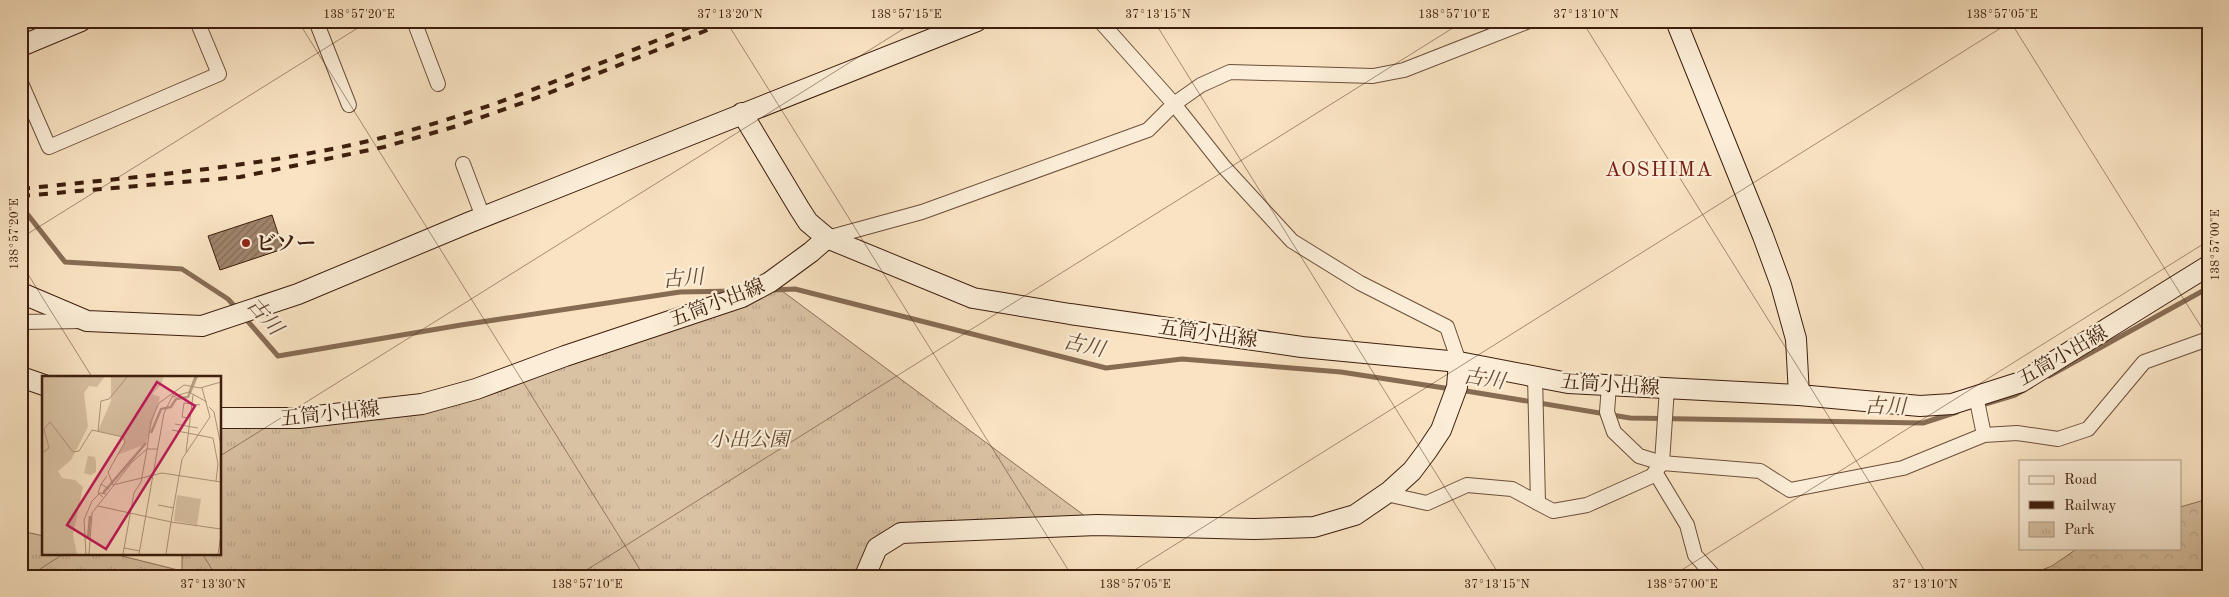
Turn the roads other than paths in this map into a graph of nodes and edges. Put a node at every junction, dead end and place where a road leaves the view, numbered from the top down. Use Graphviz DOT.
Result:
graph roads {
  1 [pos="81,21"];
  2 [pos="197,21"];
  3 [pos="316,21"];
  4 [pos="414,21"];
  5 [pos="978,21"];
  6 [pos="1100,21"];
  7 [pos="1529,21"];
  8 [pos="1676,21"];
  9 [pos="21,46"];
  10 [pos="21,83"];
  11 [pos="438,84"];
  12 [pos="1174,104"];
  13 [pos="350,105"];
  14 [pos="742,113"];
  15 [pos="463,164"];
  16 [pos="483,217"];
  17 [pos="827,238"];
  18 [pos="2208,266"];
  19 [pos="21,293"];
  20 [pos="87,321"];
  21 [pos="21,322"];
  22 [pos="2208,339"];
  23 [pos="1458,362"];
  24 [pos="21,376"];
  25 [pos="1535,376"];
  26 [pos="42,384"];
  27 [pos="1609,385"];
  28 [pos="1667,388"];
  29 [pos="1799,395"];
  30 [pos="1976,396"];
  31 [pos="221,418"];
  32 [pos="1984,435"];
  33 [pos="1658,468"];
  34 [pos="1386,494"];
  35 [pos="1538,503"];
  36 [pos="865,576"];
  37 [pos="1714,576"];
  1 -- 9 [label="street"];
  2 -- 10 [label="street"];
  3 -- 13 [label="street"];
  4 -- 11 [label="street"];
  5 -- 14 [label="street"];
  6 -- 12 [label="street"];
  7 -- 12 [label="street"];
  8 -- 29 [label="street"];
  12 -- 17 [label="street"];
  12 -- 23 [label="street"];
  14 -- 16 [label="street"];
  14 -- 17 [label="street"];
  15 -- 16 [label="street"];
  16 -- 20 [label="street"];
  17 -- 23 [label="street, 五筒小出線"];
  17 -- 31 [label="street, 五筒小出線"];
  18 -- 30 [label="street, 五筒小出線"];
  19 -- 20 [label="street"];
  20 -- 21 [label="street"];
  22 -- 32 [label="street"];
  23 -- 25 [label="street, 五筒小出線"];
  23 -- 34 [label="street"];
  24 -- 26 [label="street"];
  25 -- 27 [label="street, 五筒小出線"];
  25 -- 35 [label="street"];
  27 -- 28 [label="street, 五筒小出線"];
  27 -- 33 [label="street"];
  28 -- 29 [label="street, 五筒小出線"];
  28 -- 33 [label="street"];
  29 -- 30 [label="street, 五筒小出線"];
  30 -- 32 [label="street"];
  32 -- 33 [label="street"];
  33 -- 35 [label="street"];
  33 -- 37 [label="street"];
  34 -- 35 [label="street"];
  34 -- 36 [label="street"];
}
